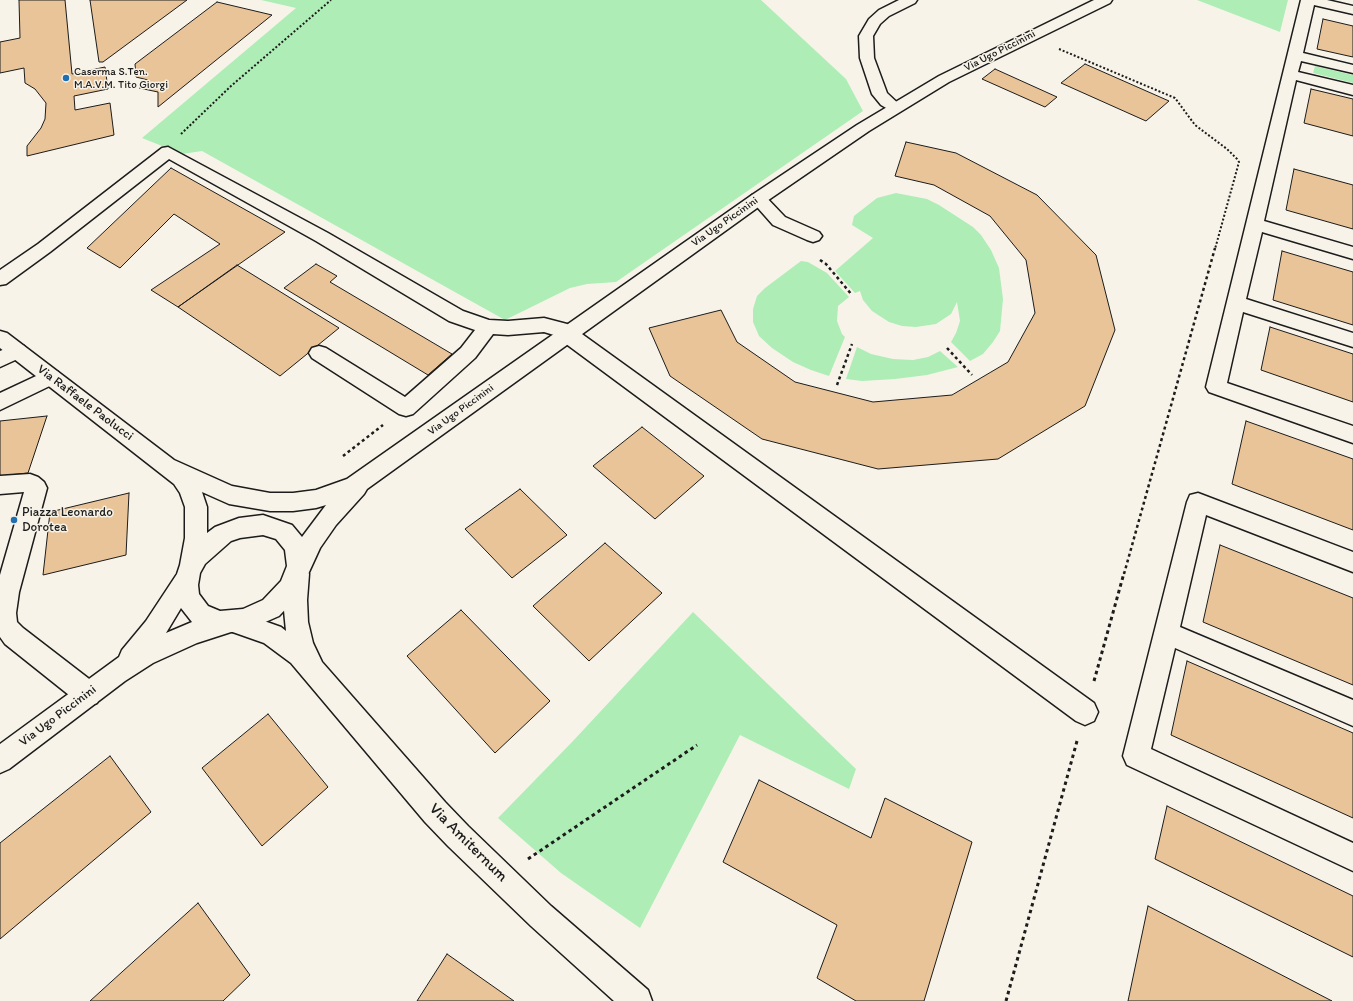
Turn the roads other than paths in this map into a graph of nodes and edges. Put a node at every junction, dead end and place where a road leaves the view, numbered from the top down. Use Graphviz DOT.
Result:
graph roads {
  1 [pos="910,0"];
  2 [pos="1105,0"];
  3 [pos="1308,0"];
  4 [pos="1353,10"];
  5 [pos="1295,55"];
  6 [pos="1353,69"];
  7 [pos="1290,74"];
  8 [pos="1353,90"];
  9 [pos="895,108"];
  10 [pos="1255,224"];
  11 [pos="1353,253"];
  12 [pos="0,279"];
  13 [pos="1236,303"];
  14 [pos="488,327"];
  15 [pos="568,334"];
  16 [pos="0,338"];
  17 [pos="1353,340"];
  18 [pos="319,353"];
  19 [pos="9,355"];
  20 [pos="51,377"];
  21 [pos="0,402"];
  22 [pos="1353,435"];
  23 [pos="169,467"];
  24 [pos="366,479"];
  25 [pos="0,485"];
  26 [pos="270,502"];
  27 [pos="10,547"];
  28 [pos="1353,562"];
  29 [pos="298,570"];
  30 [pos="188,575"];
  31 [pos="232,622"];
  32 [pos="1166,633"];
  33 [pos="314,670"];
  34 [pos="116,673"];
  35 [pos="88,694"];
  36 [pos="1085,712"];
  37 [pos="1353,713"];
  38 [pos="0,760"];
  39 [pos="1353,857"];
  40 [pos="637,1001"];
  1 -- 9 [label="main road"];
  2 -- 9 [label="main road, Via Ugo Piccinini"];
  3 -- 4 [label="main road"];
  3 -- 5 [label="main road"];
  5 -- 6 [label="main road"];
  5 -- 7 [label="main road"];
  7 -- 8 [label="main road"];
  7 -- 10 [label="main road"];
  9 -- 15 [label="main road, Via Ugo Piccinini"];
  10 -- 11 [label="main road"];
  10 -- 13 [label="main road"];
  12 -- 14 [label="main road"];
  13 -- 17 [label="main road"];
  13 -- 22 [label="main road"];
  14 -- 15 [label="main road"];
  14 -- 18 [label="main road"];
  15 -- 24 [label="main road, Via Ugo Piccinini"];
  15 -- 36 [label="main road"];
  16 -- 19 [label="main road, Via Raffaele Paolucci"];
  19 -- 20 [label="main road, Via Raffaele Paolucci"];
  20 -- 21 [label="main road"];
  20 -- 23 [label="main road, Via Raffaele Paolucci"];
  23 -- 26 [label="main road, Via Raffaele Paolucci"];
  23 -- 30 [label="main road, Via Raffaele Paolucci"];
  24 -- 26 [label="main road, Via Ugo Piccinini"];
  24 -- 29 [label="main road, Via Ugo Piccinini"];
  25 -- 27 [label="main road"];
  27 -- 35 [label="main road"];
  28 -- 32 [label="main road"];
  29 -- 30 [label="main road"];
  29 -- 31 [label="main road"];
  29 -- 33 [label="main road, Via Amiternum"];
  30 -- 31 [label="main road"];
  30 -- 34 [label="main road, Via Ugo Piccinini"];
  31 -- 33 [label="main road, Via Amiternum"];
  31 -- 34 [label="main road, Via Ugo Piccinini"];
  32 -- 37 [label="main road"];
  32 -- 39 [label="main road"];
  33 -- 40 [label="main road, Via Amiternum"];
  34 -- 35 [label="main road, Via Ugo Piccinini"];
  35 -- 38 [label="main road, Via Ugo Piccinini"];
}
